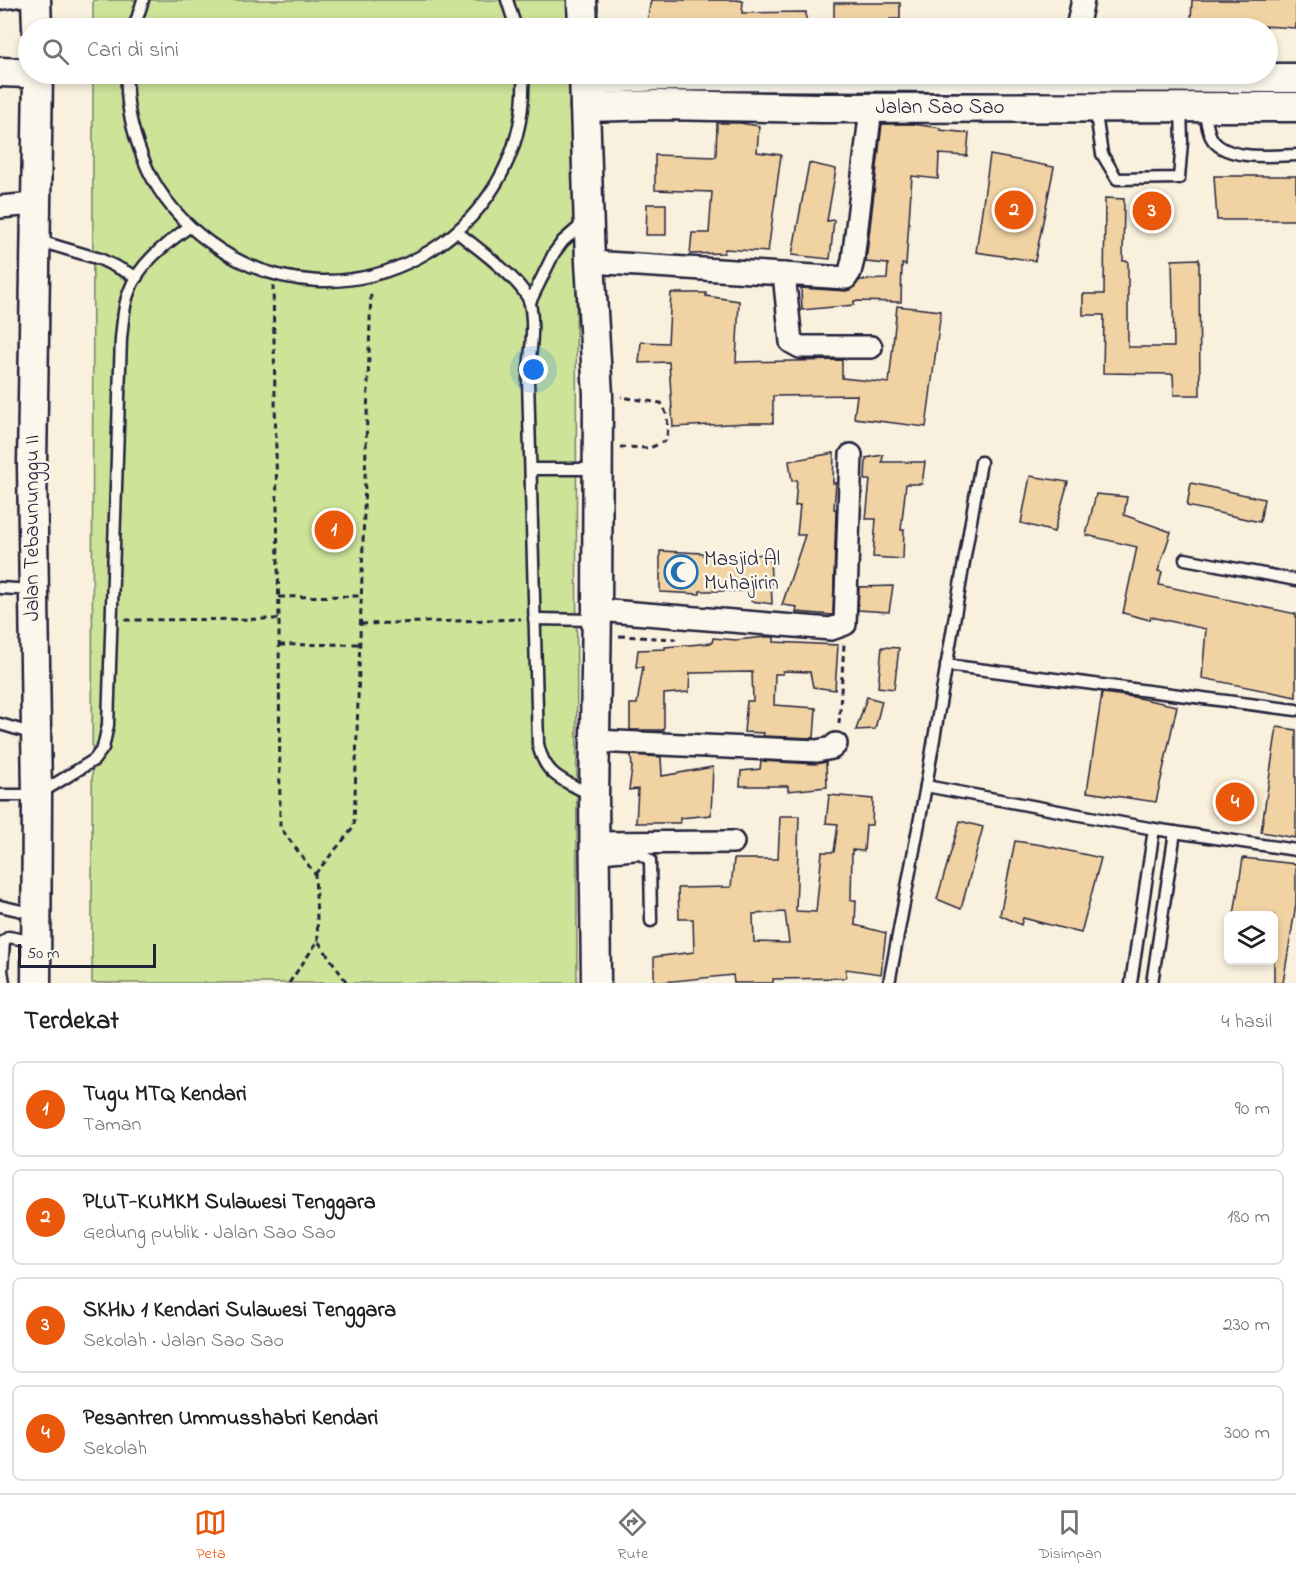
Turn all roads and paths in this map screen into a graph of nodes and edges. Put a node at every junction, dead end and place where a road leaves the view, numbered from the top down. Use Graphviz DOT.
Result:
graph roads {
  1 [pos="26,0"];
  2 [pos="36,0"];
  3 [pos="143,0"];
  4 [pos="507,0"];
  5 [pos="582,0"];
  6 [pos="1083,0"];
  7 [pos="0,4"];
  8 [pos="37,18"];
  9 [pos="137,18"];
  10 [pos="513,18"];
  11 [pos="583,18"];
  12 [pos="1079,18"];
  13 [pos="0,72"];
  14 [pos="18,73"];
  15 [pos="1278,78"];
  16 [pos="1296,78"];
  17 [pos="38,84"];
  18 [pos="126,84"];
  19 [pos="523,84"];
  20 [pos="604,84"];
  21 [pos="584,87"];
  22 [pos="1192,107"];
  23 [pos="1296,107"];
  24 [pos="871,108"];
  25 [pos="1095,108"];
  26 [pos="1296,155"];
  27 [pos="34,204"];
  28 [pos="0,207"];
  29 [pos="589,219"];
  30 [pos="189,227"];
  31 [pos="458,232"];
  32 [pos="34,239"];
  33 [pos="590,262"];
  34 [pos="273,274"];
  35 [pos="784,274"];
  36 [pos="137,277"];
  37 [pos="371,277"];
  38 [pos="530,302"];
  39 [pos="871,347"];
  40 [pos="598,395"];
  41 [pos="851,455"];
  42 [pos="597,457"];
  43 [pos="981,462"];
  44 [pos="531,469"];
  45 [pos="1185,559"];
  46 [pos="1296,580"];
  47 [pos="0,588"];
  48 [pos="33,590"];
  49 [pos="362,596"];
  50 [pos="279,597"];
  51 [pos="279,618"];
  52 [pos="534,619"];
  53 [pos="112,620"];
  54 [pos="597,622"];
  55 [pos="361,624"];
  56 [pos="845,624"];
  57 [pos="676,639"];
  58 [pos="360,644"];
  59 [pos="279,645"];
  60 [pos="946,665"];
  61 [pos="1296,710"];
  62 [pos="0,724"];
  63 [pos="35,734"];
  64 [pos="595,741"];
  65 [pos="836,744"];
  66 [pos="926,786"];
  67 [pos="0,795"];
  68 [pos="37,795"];
  69 [pos="594,797"];
  70 [pos="1154,829"];
  71 [pos="1175,832"];
  72 [pos="733,842"];
  73 [pos="594,850"];
  74 [pos="1296,850"];
  75 [pos="315,874"];
  76 [pos="0,906"];
  77 [pos="36,914"];
  78 [pos="651,921"];
  79 [pos="318,941"];
  80 [pos="37,942"];
  81 [pos="4,983"];
  82 [pos="36,983"];
  83 [pos="289,983"];
  84 [pos="347,983"];
  85 [pos="596,983"];
  86 [pos="889,983"];
  87 [pos="1131,983"];
  88 [pos="1152,983"];
  1 -- 7 [label="lane"];
  2 -- 8 [label="street"];
  3 -- 9 [label="lane"];
  4 -- 10 [label="lane"];
  5 -- 11 [label="street"];
  6 -- 12 [label="street"];
  13 -- 14 [label="street"];
  15 -- 16 [label="street, Jalan Sao Sao"];
  17 -- 27 [label="street, Jalan Tebaununggu II"];
  18 -- 30 [label="lane"];
  19 -- 31 [label="lane"];
  20 -- 21 [label="street, Jalan Sao Sao"];
  21 -- 24 [label="street, Jalan Sao Sao"];
  21 -- 29 [label="street"];
  22 -- 23 [label="street, Jalan Sao Sao"];
  22 -- 25 [label="street, Jalan Sao Sao"];
  22 -- 25 [label="lane"];
  22 -- 26 [label="lane"];
  24 -- 25 [label="street, Jalan Sao Sao"];
  24 -- 35 [label="street"];
  27 -- 28 [label="street"];
  27 -- 32 [label="street, Jalan Tebaununggu II"];
  29 -- 33 [label="street"];
  29 -- 38 [label="lane"];
  30 -- 34 [label="lane"];
  30 -- 36 [label="lane"];
  31 -- 37 [label="lane"];
  31 -- 38 [label="lane"];
  32 -- 36 [label="lane"];
  32 -- 48 [label="street, Jalan Tebaununggu II"];
  33 -- 35 [label="street"];
  33 -- 40 [label="street"];
  34 -- 37 [label="lane"];
  34 -- 50 [label="path"];
  35 -- 39 [label="street"];
  36 -- 53 [label="lane"];
  37 -- 49 [label="path"];
  38 -- 44 [label="lane"];
  40 -- 42 [label="street"];
  40 -- 42 [label="path"];
  41 -- 56 [label="street"];
  42 -- 44 [label="lane"];
  42 -- 54 [label="street"];
  43 -- 60 [label="lane"];
  44 -- 52 [label="lane"];
  45 -- 46 [label="lane"];
  47 -- 48 [label="lane"];
  48 -- 63 [label="street, Jalan Tebaununggu II"];
  49 -- 50 [label="path"];
  49 -- 55 [label="path"];
  50 -- 51 [label="path"];
  51 -- 53 [label="path"];
  51 -- 59 [label="path"];
  52 -- 54 [label="lane"];
  52 -- 55 [label="path"];
  52 -- 69 [label="lane"];
  53 -- 68 [label="lane"];
  54 -- 56 [label="street"];
  54 -- 57 [label="path"];
  54 -- 64 [label="street"];
  55 -- 58 [label="path"];
  56 -- 65 [label="path"];
  58 -- 59 [label="path"];
  58 -- 75 [label="path"];
  59 -- 75 [label="path"];
  60 -- 61 [label="lane"];
  60 -- 66 [label="lane"];
  62 -- 63 [label="lane"];
  63 -- 68 [label="street, Jalan Tebaununggu II"];
  64 -- 65 [label="street"];
  64 -- 69 [label="street"];
  66 -- 70 [label="lane"];
  66 -- 86 [label="lane"];
  67 -- 68 [label="lane"];
  68 -- 77 [label="street, Jalan Tebaununggu II"];
  69 -- 73 [label="street"];
  70 -- 71 [label="lane"];
  70 -- 87 [label="lane"];
  71 -- 74 [label="lane"];
  71 -- 88 [label="lane"];
  72 -- 73 [label="street"];
  73 -- 78 [label="lane"];
  73 -- 85 [label="street"];
  75 -- 79 [label="path"];
  76 -- 77 [label="lane"];
  77 -- 80 [label="street, Jalan Tebaununggu II"];
  79 -- 83 [label="path"];
  79 -- 84 [label="path"];
  80 -- 81 [label="lane"];
  80 -- 82 [label="street, Jalan Tebaununggu II"];
}
